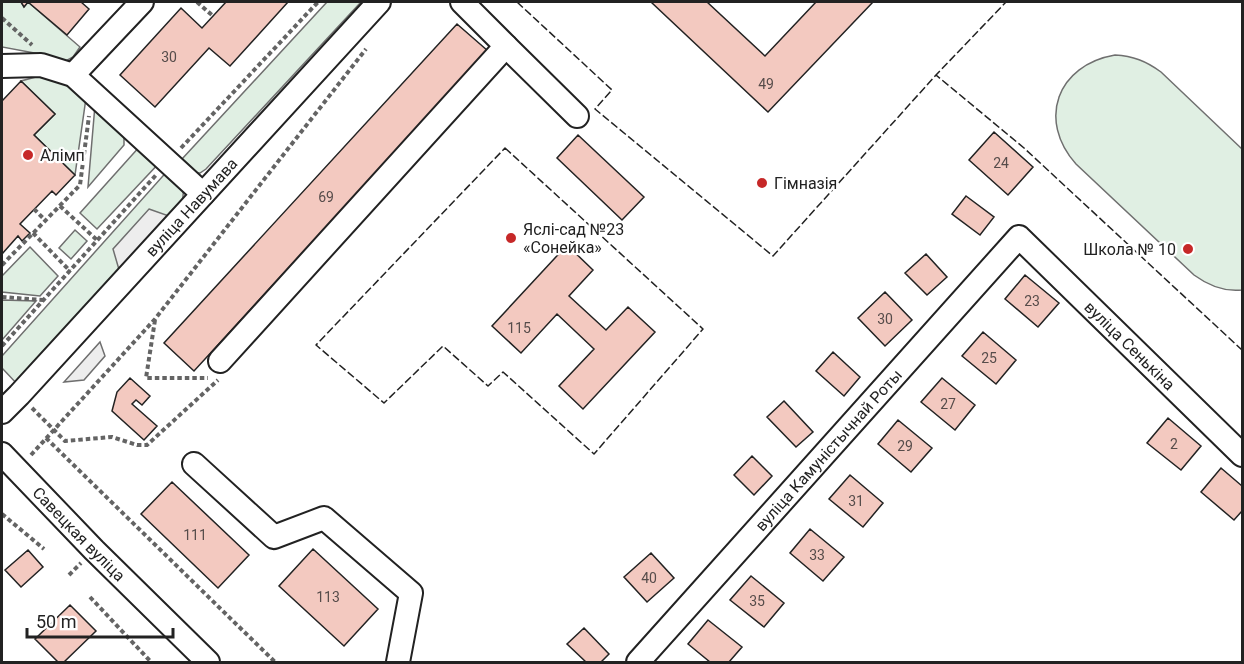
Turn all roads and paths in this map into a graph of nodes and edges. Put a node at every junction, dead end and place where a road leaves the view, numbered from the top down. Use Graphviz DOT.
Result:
graph roads {
  1 [pos="197,2"];
  2 [pos="379,2"];
  3 [pos="462,2"];
  4 [pos="129,6"];
  5 [pos="213,16"];
  6 [pos="506,46"];
  7 [pos="367,48"];
  8 [pos="2,66"];
  9 [pos="73,75"];
  10 [pos="92,92"];
  11 [pos="577,116"];
  12 [pos="203,194"];
  13 [pos="60,206"];
  14 [pos="34,209"];
  15 [pos="45,220"];
  16 [pos="33,233"];
  17 [pos="1020,237"];
  18 [pos="97,240"];
  19 [pos="2,265"];
  20 [pos="69,271"];
  21 [pos="2,297"];
  22 [pos="43,300"];
  23 [pos="155,319"];
  24 [pos="220,361"];
  25 [pos="19,395"];
  26 [pos="2,412"];
  27 [pos="54,430"];
  28 [pos="46,438"];
  29 [pos="1242,454"];
  30 [pos="9,462"];
  31 [pos="194,464"];
  32 [pos="2,513"];
  33 [pos="44,549"];
  34 [pos="90,597"];
  35 [pos="151,663"];
  36 [pos="208,663"];
  37 [pos="275,663"];
  38 [pos="398,663"];
  39 [pos="638,663"];
  1 -- 5 [label="path"];
  2 -- 12 [label="street, вуліца Навумава"];
  3 -- 6 [label="street"];
  4 -- 9 [label="street"];
  6 -- 11 [label="street"];
  6 -- 24 [label="street"];
  7 -- 23 [label="path"];
  8 -- 9 [label="street"];
  9 -- 10 [label="street"];
  10 -- 12 [label="street"];
  10 -- 13 [label="path"];
  12 -- 25 [label="street, вуліца Навумава"];
  13 -- 15 [label="path"];
  13 -- 18 [label="path"];
  14 -- 15 [label="path"];
  15 -- 16 [label="path"];
  16 -- 19 [label="path"];
  16 -- 20 [label="path"];
  17 -- 29 [label="street, вуліца Сенькіна"];
  17 -- 39 [label="street, вуліца Камуністычнай Роты"];
  21 -- 22 [label="path"];
  23 -- 27 [label="path"];
  23 -- 27 [label="path"];
  25 -- 26 [label="street, вуліца Навумава"];
  25 -- 27 [label="path"];
  27 -- 28 [label="path"];
  28 -- 30 [label="path"];
  28 -- 37 [label="path"];
  30 -- 36 [label="street, Савецкая вуліца"];
  31 -- 38 [label="street"];
  32 -- 33 [label="path"];
  34 -- 35 [label="path"];
}
